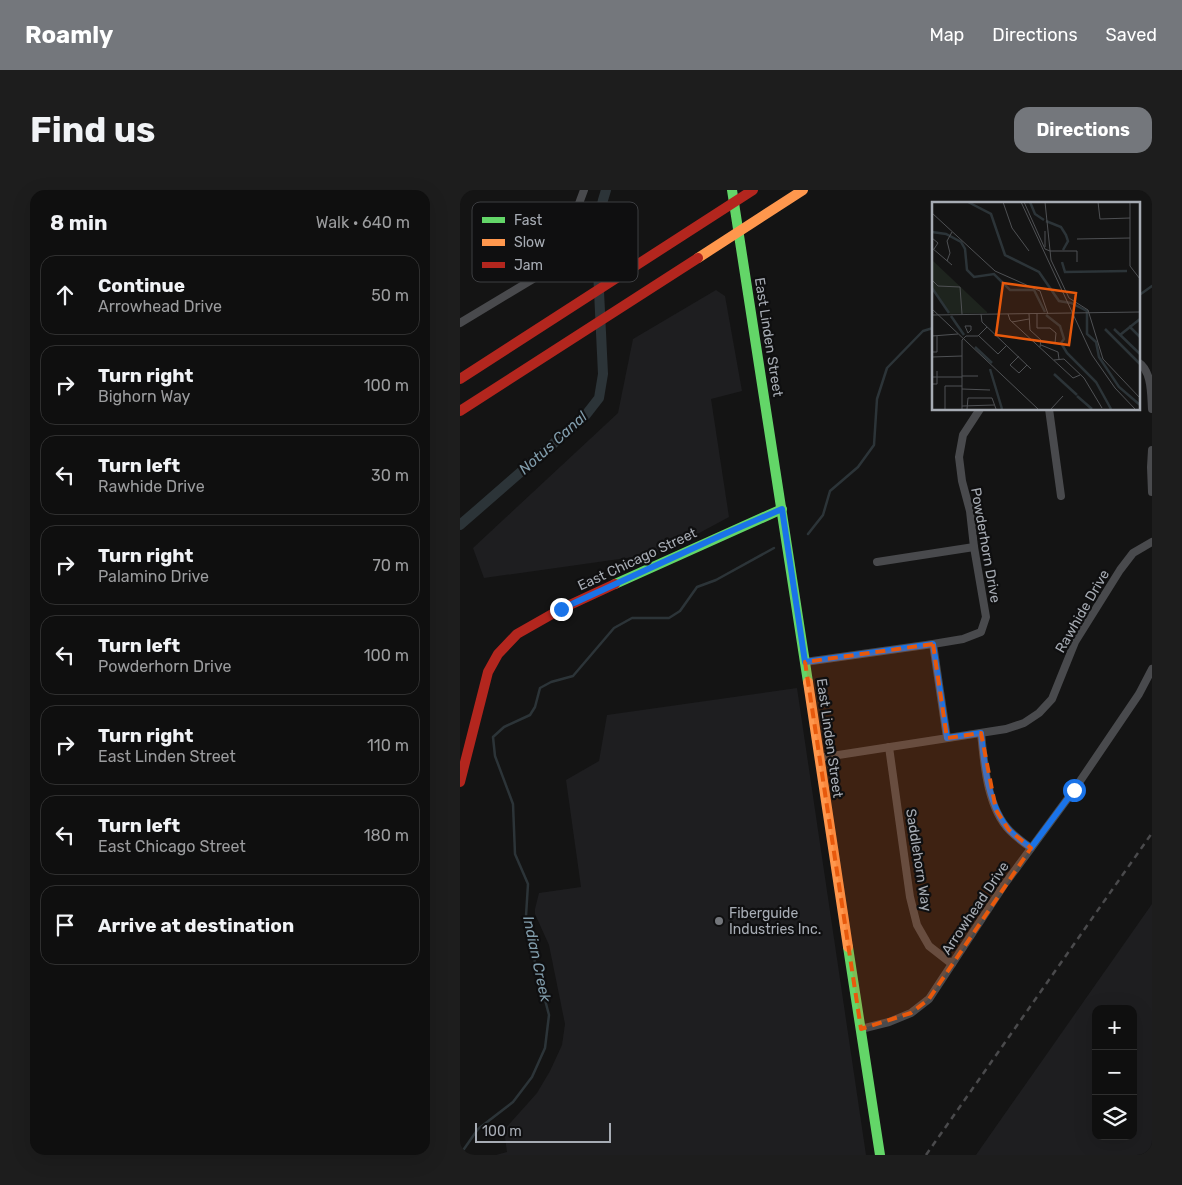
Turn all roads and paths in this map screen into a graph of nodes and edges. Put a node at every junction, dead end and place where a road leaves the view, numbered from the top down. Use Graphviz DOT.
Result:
graph roads {
  1 [pos="584,190"];
  2 [pos="732,190"];
  3 [pos="752,190"];
  4 [pos="803,190"];
  5 [pos="580,202"];
  6 [pos="638,264"];
  7 [pos="527,282"];
  8 [pos="610,282"];
  9 [pos="460,323"];
  10 [pos="1140,363"];
  11 [pos="460,379"];
  12 [pos="1152,409"];
  13 [pos="979,410"];
  14 [pos="1049,410"];
  15 [pos="460,411"];
  16 [pos="1152,450"];
  17 [pos="1152,492"];
  18 [pos="1061,496"];
  19 [pos="782,509"];
  20 [pos="1152,542"];
  21 [pos="974,547"];
  22 [pos="877,562"];
  23 [pos="933,644"];
  24 [pos="805,662"];
  25 [pos="1152,669"];
  26 [pos="981,733"];
  27 [pos="947,738"];
  28 [pos="889,747"];
  29 [pos="819,758"];
  30 [pos="460,782"];
  31 [pos="1031,848"];
  32 [pos="952,964"];
  33 [pos="861,1029"];
  34 [pos="880,1155"];
  1 -- 5 [label="street"];
  2 -- 19 [label="main road, East Linden Street"];
  3 -- 6 [label="main road"];
  4 -- 15 [label="main road"];
  7 -- 9 [label="street"];
  8 -- 11 [label="main road"];
  10 -- 12 [label="street"];
  13 -- 21 [label="street, Powderhorn Drive"];
  14 -- 18 [label="street"];
  16 -- 17 [label="street"];
  19 -- 24 [label="main road, East Linden Street"];
  19 -- 30 [label="main road, East Chicago Street"];
  20 -- 26 [label="street, Rawhide Drive"];
  21 -- 22 [label="street"];
  21 -- 23 [label="street, Powderhorn Drive"];
  23 -- 24 [label="street, Powderhorn Drive"];
  23 -- 27 [label="street"];
  24 -- 29 [label="main road, East Linden Street"];
  25 -- 31 [label="street, Arrowhead Drive"];
  26 -- 27 [label="street, Rawhide Drive"];
  26 -- 31 [label="street"];
  27 -- 28 [label="street, Rawhide Drive"];
  28 -- 29 [label="street, Rawhide Drive"];
  28 -- 32 [label="street, Saddlehorn Way"];
  29 -- 33 [label="main road, East Linden Street"];
  31 -- 32 [label="street, Arrowhead Drive"];
  32 -- 33 [label="street, Arrowhead Drive"];
  33 -- 34 [label="main road, East Linden Street"];
}
